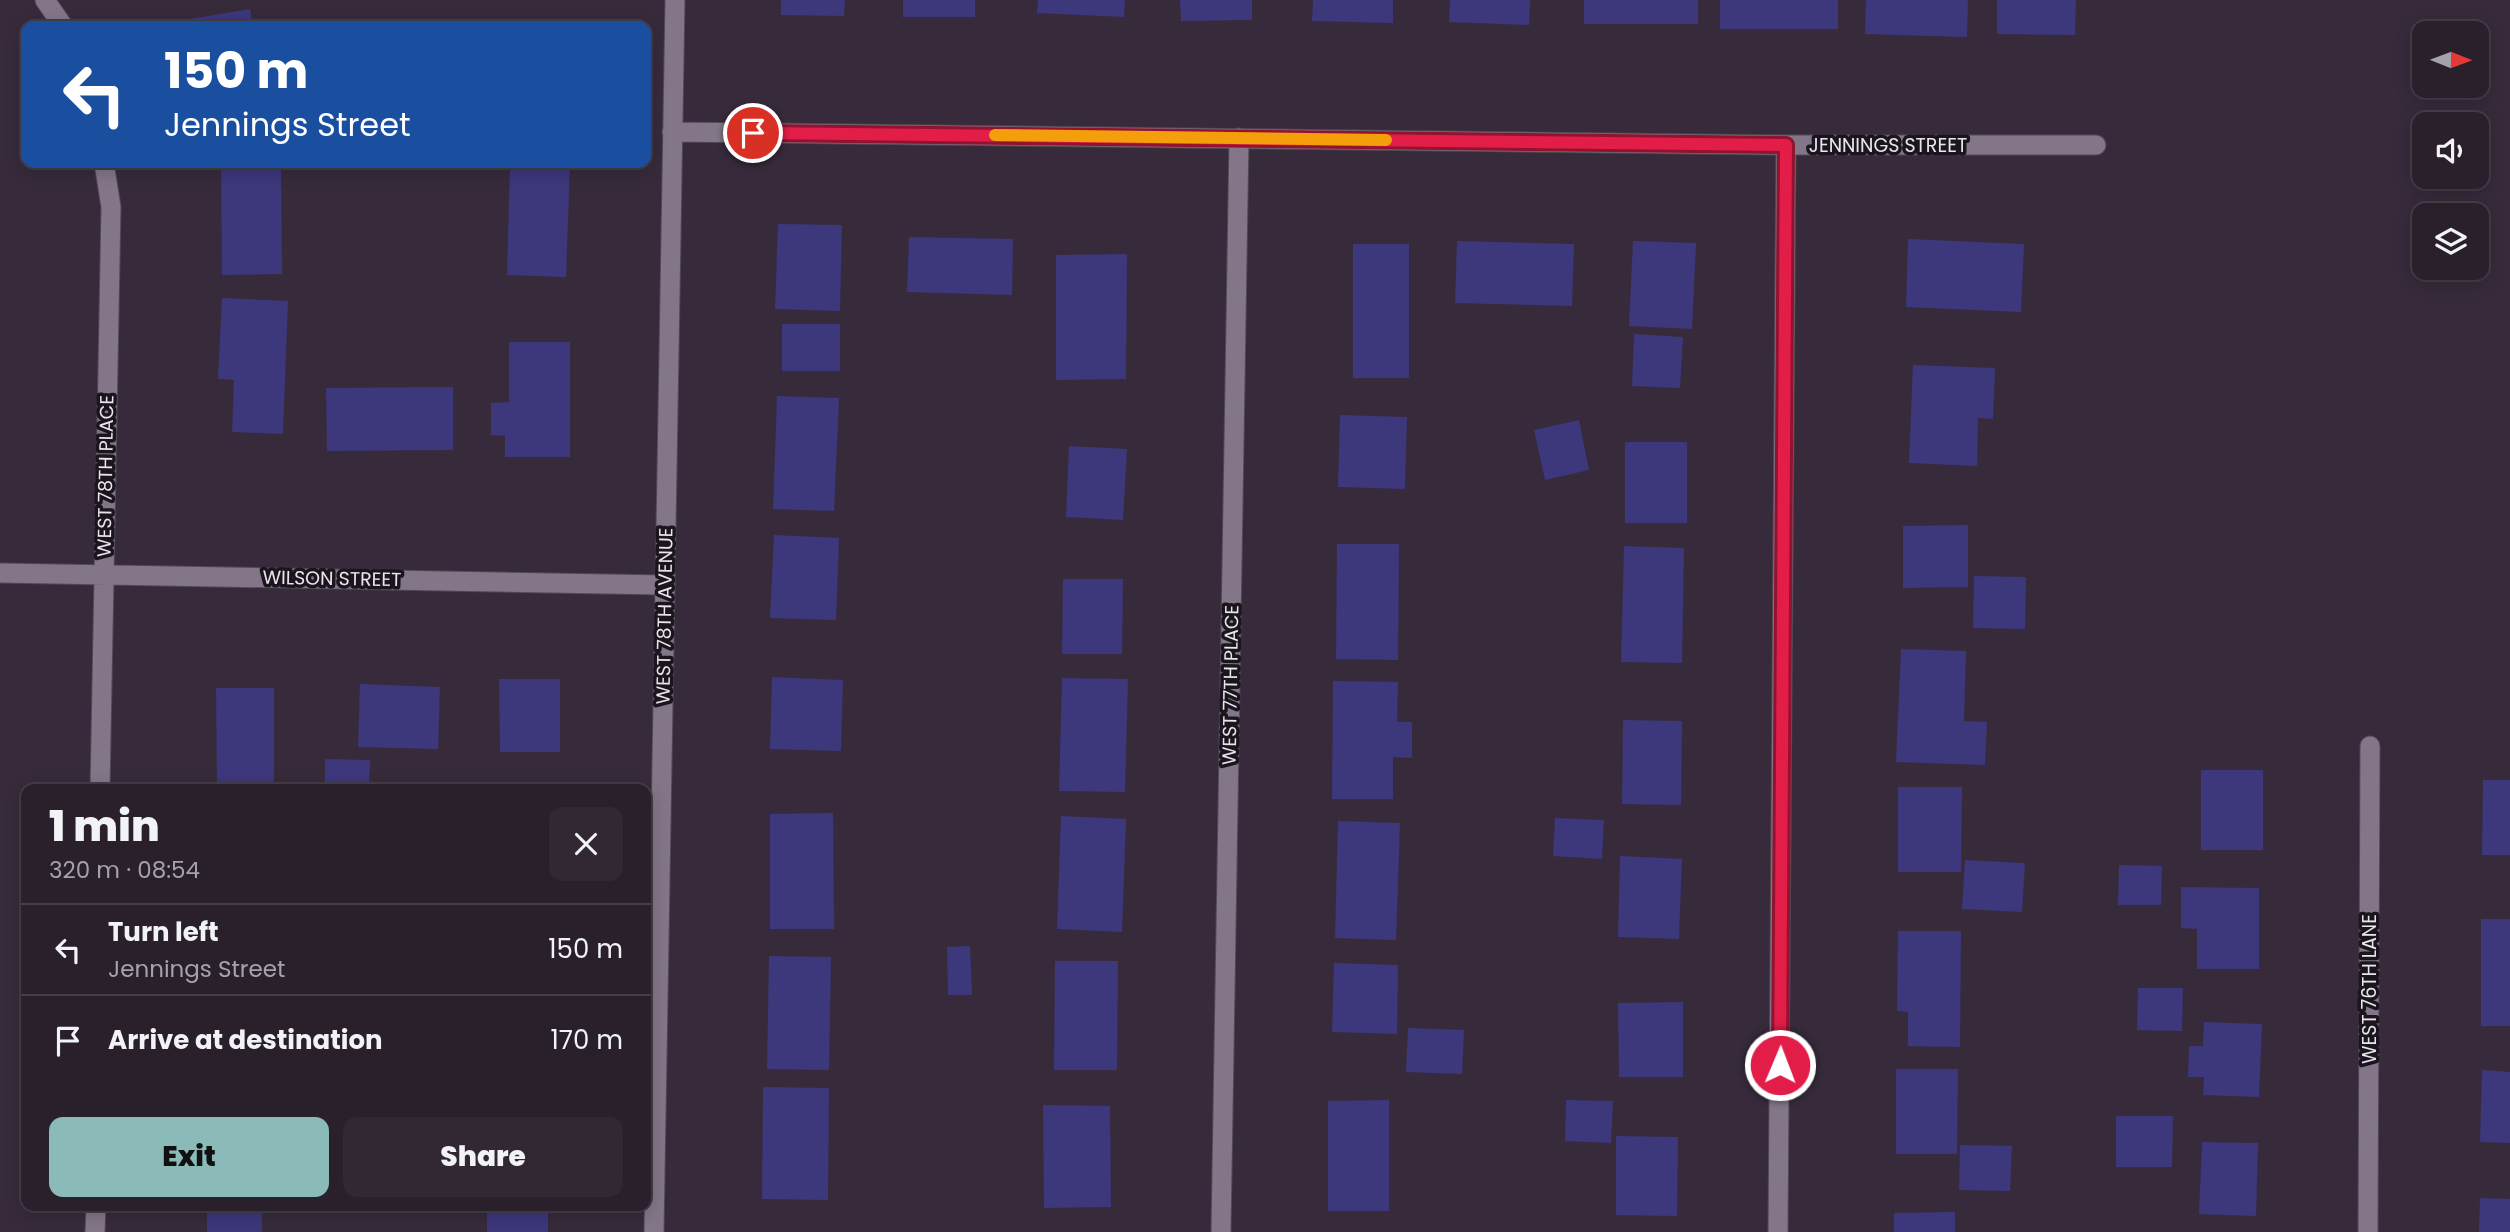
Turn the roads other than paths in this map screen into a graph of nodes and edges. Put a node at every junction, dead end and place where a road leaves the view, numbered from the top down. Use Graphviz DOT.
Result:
graph roads {
  1 [pos="45,0"];
  2 [pos="675,0"];
  3 [pos="60,21"];
  4 [pos="672,132"];
  5 [pos="1239,138"];
  6 [pos="1786,145"];
  7 [pos="2096,145"];
  8 [pos="105,168"];
  9 [pos="0,573"];
  10 [pos="102,574"];
  11 [pos="664,585"];
  12 [pos="2370,746"];
  13 [pos="100,784"];
  14 [pos="96,1211"];
  15 [pos="95,1232"];
  16 [pos="654,1232"];
  17 [pos="1221,1232"];
  18 [pos="1778,1232"];
  19 [pos="2368,1232"];
  1 -- 3 [label="street"];
  2 -- 4 [label="street, WEST 78TH AVENUE"];
  4 -- 5 [label="street, JENNINGS STREET"];
  4 -- 11 [label="street, WEST 78TH AVENUE"];
  5 -- 6 [label="street, JENNINGS STREET"];
  5 -- 17 [label="street, WEST 77TH PLACE"];
  6 -- 7 [label="street, JENNINGS STREET"];
  6 -- 18 [label="street"];
  8 -- 10 [label="street, WEST 78TH PLACE"];
  9 -- 10 [label="street, WILSON STREET"];
  10 -- 11 [label="street, WILSON STREET"];
  10 -- 13 [label="street, WEST 78TH PLACE"];
  11 -- 16 [label="street, WEST 78TH AVENUE"];
  12 -- 19 [label="street, WEST 76TH LANE"];
  14 -- 15 [label="street"];
}
